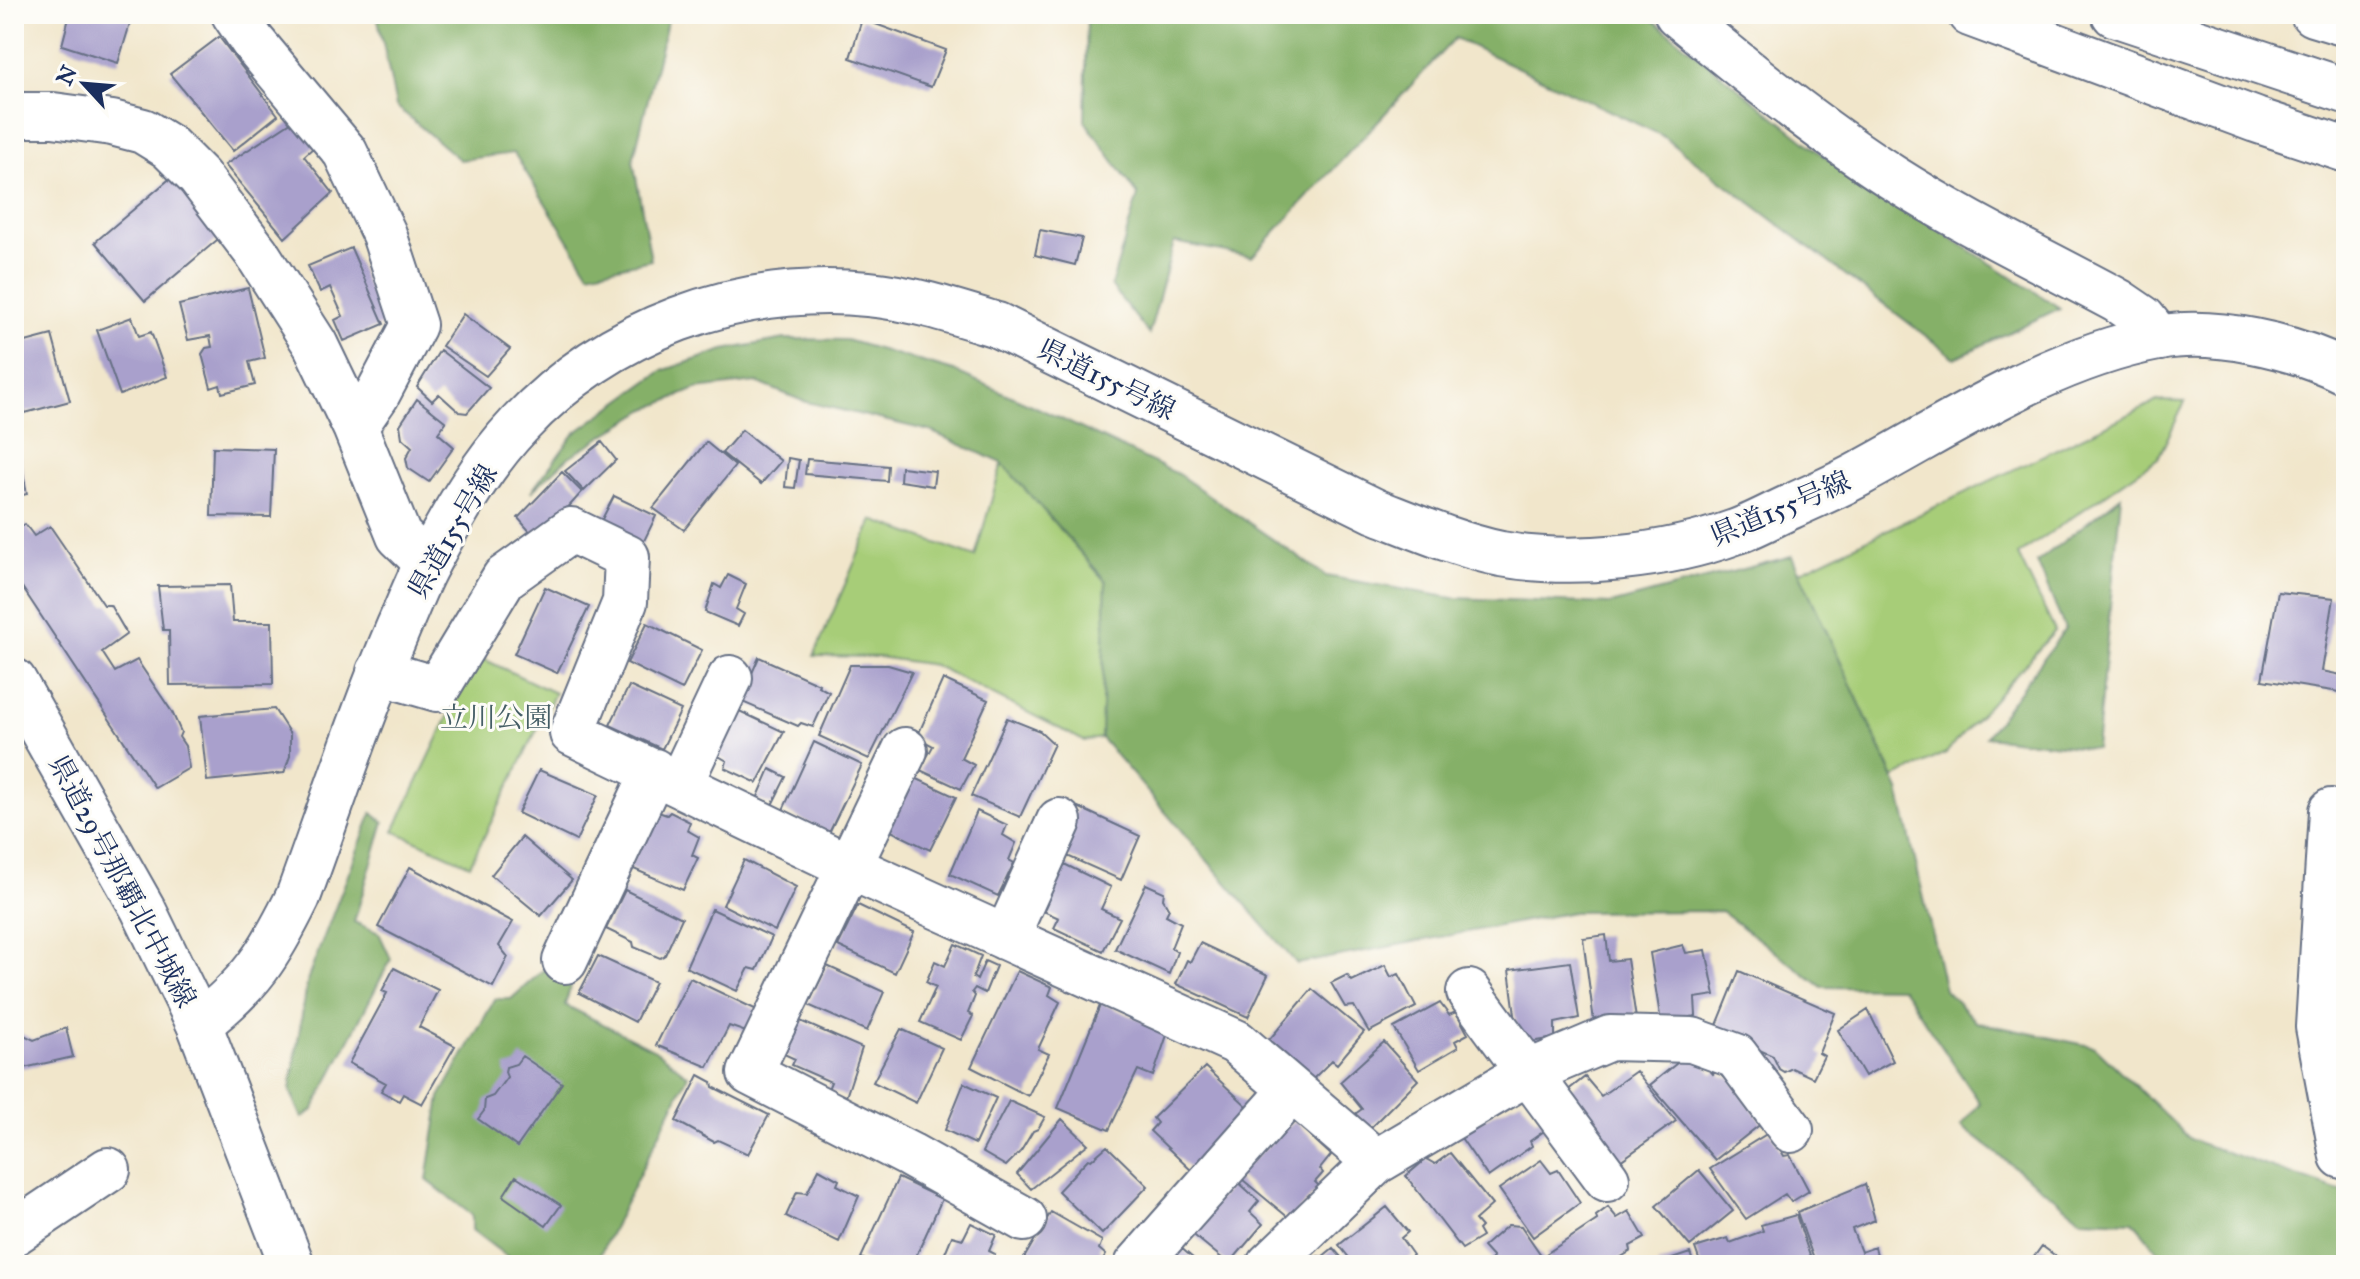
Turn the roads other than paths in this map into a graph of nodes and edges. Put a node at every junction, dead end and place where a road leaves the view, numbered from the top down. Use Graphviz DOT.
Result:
graph roads {
  1 [pos="234,14"];
  2 [pos="1677,14"];
  3 [pos="1970,14"];
  4 [pos="2114,14"];
  5 [pos="2313,14"];
  6 [pos="2346,24"];
  7 [pos="2346,91"];
  8 [pos="14,115"];
  9 [pos="2346,150"];
  10 [pos="2159,338"];
  11 [pos="2346,372"];
  12 [pos="355,427"];
  13 [pos="427,563"];
  14 [pos="379,672"];
  15 [pos="730,678"];
  16 [pos="14,681"];
  17 [pos="905,750"];
  18 [pos="667,778"];
  19 [pos="2331,811"];
  20 [pos="1059,821"];
  21 [pos="850,867"];
  22 [pos="1006,938"];
  23 [pos="565,961"];
  24 [pos="1469,992"];
  25 [pos="199,1024"];
  26 [pos="1527,1073"];
  27 [pos="1292,1090"];
  28 [pos="1791,1130"];
  29 [pos="2346,1157"];
  30 [pos="1376,1162"];
  31 [pos="108,1170"];
  32 [pos="1607,1179"];
  33 [pos="1024,1219"];
  34 [pos="14,1233"];
  35 [pos="292,1265"];
  36 [pos="1137,1265"];
  37 [pos="1269,1265"];
  1 -- 12 [label="main road"];
  2 -- 10 [label="main road"];
  3 -- 9 [label="main road"];
  4 -- 7 [label="main road"];
  5 -- 6 [label="main road"];
  8 -- 12 [label="main road"];
  10 -- 11 [label="main road, 県道155号線"];
  10 -- 13 [label="main road, 県道155号線"];
  12 -- 13 [label="main road"];
  13 -- 14 [label="main road, 県道155号線"];
  14 -- 18 [label="main road"];
  14 -- 25 [label="main road, 県道155号線"];
  15 -- 18 [label="main road"];
  16 -- 25 [label="main road, 県道29号那覇北中城線"];
  17 -- 21 [label="main road"];
  18 -- 21 [label="main road"];
  18 -- 23 [label="main road"];
  19 -- 29 [label="main road"];
  20 -- 22 [label="main road"];
  21 -- 22 [label="main road"];
  21 -- 33 [label="main road"];
  22 -- 27 [label="main road"];
  24 -- 26 [label="main road"];
  25 -- 35 [label="main road, 県道29号那覇北中城線"];
  26 -- 28 [label="main road"];
  26 -- 30 [label="main road"];
  26 -- 32 [label="main road"];
  27 -- 30 [label="main road"];
  27 -- 36 [label="main road"];
  30 -- 37 [label="main road"];
  31 -- 34 [label="main road"];
}
